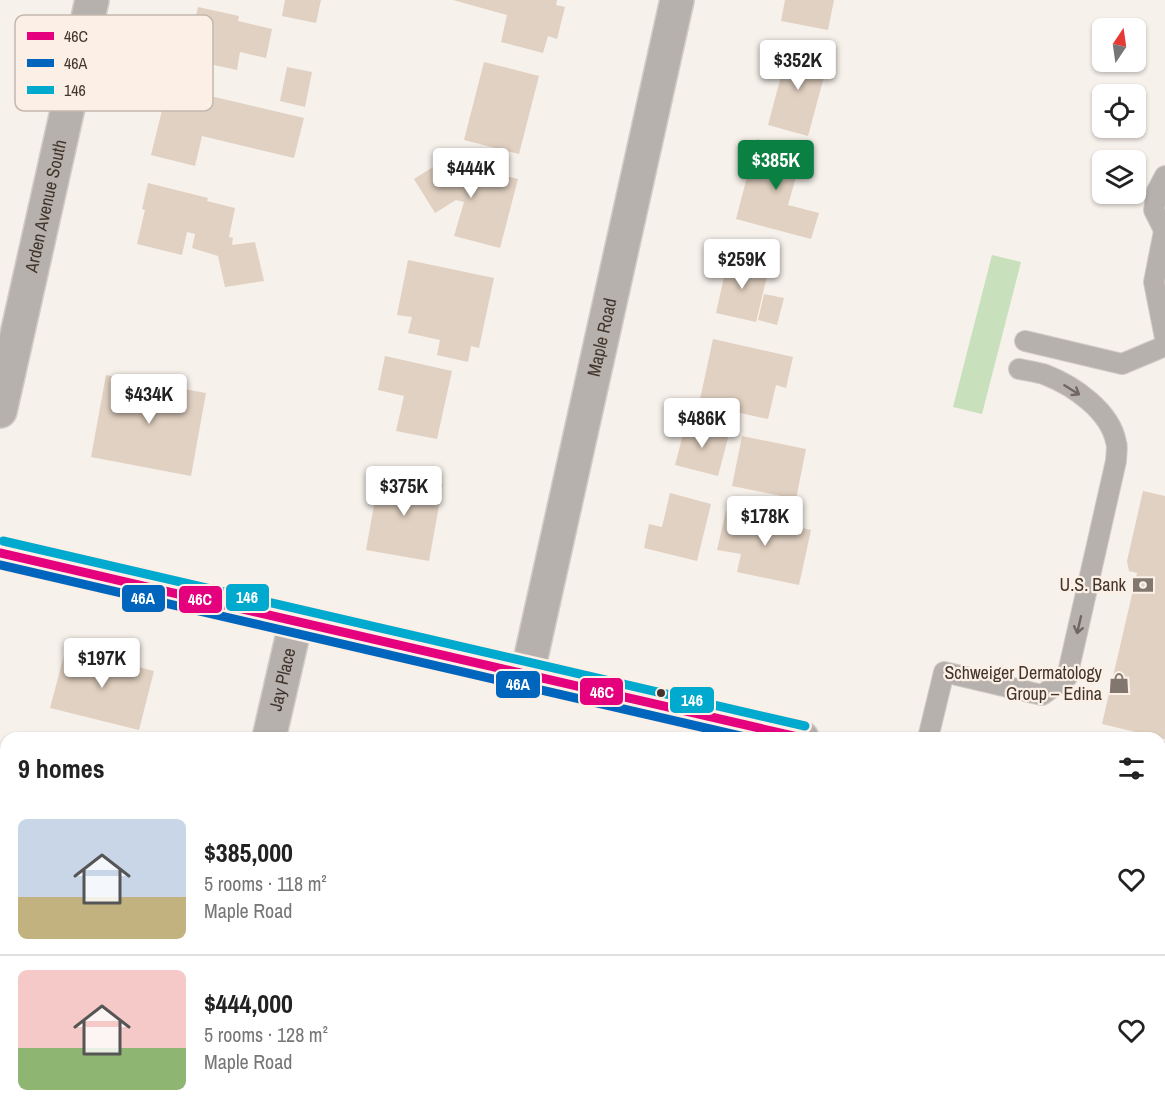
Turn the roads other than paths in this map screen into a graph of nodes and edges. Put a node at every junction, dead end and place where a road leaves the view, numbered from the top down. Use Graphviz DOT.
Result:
graph roads {
  1 [pos="92,0"];
  2 [pos="677,0"];
  3 [pos="89,15"];
  4 [pos="67,111"];
  5 [pos="1165,176"];
  6 [pos="1165,232"];
  7 [pos="1165,338"];
  8 [pos="1025,341"];
  9 [pos="1165,346"];
  10 [pos="1019,369"];
  11 [pos="0,411"];
  12 [pos="0,553"];
  13 [pos="296,621"];
  14 [pos="528,675"];
  15 [pos="270,732"];
  16 [pos="775,732"];
  17 [pos="929,732"];
  1 -- 3 [label="street, Arden Avenue South"];
  2 -- 14 [label="street, Maple Road"];
  4 -- 11 [label="street, Arden Avenue South"];
  5 -- 6 [label="lane"];
  6 -- 7 [label="lane"];
  8 -- 9 [label="lane"];
  10 -- 17 [label="lane, one-way"];
  12 -- 13 [label="main road"];
  13 -- 14 [label="main road"];
  13 -- 15 [label="street, Jay Place"];
  14 -- 16 [label="main road"];
}
